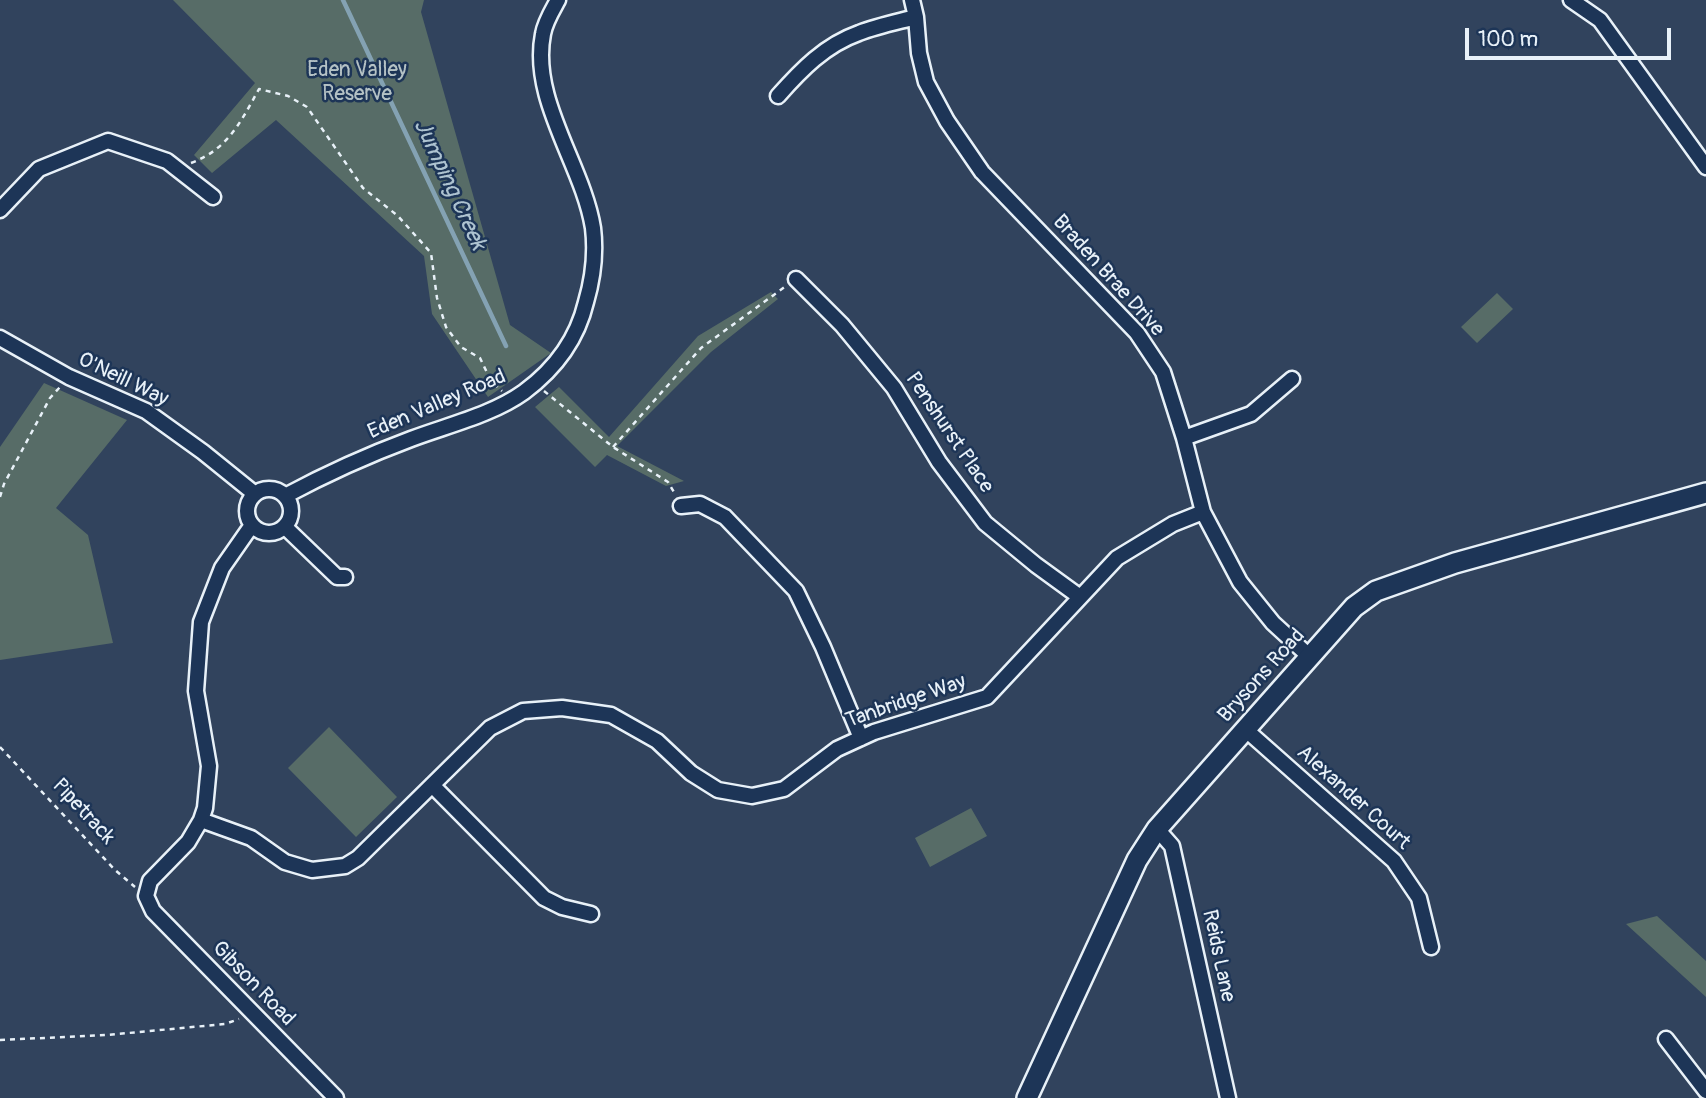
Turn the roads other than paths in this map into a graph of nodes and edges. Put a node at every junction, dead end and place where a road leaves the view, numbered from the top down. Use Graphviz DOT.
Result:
graph roads {
  1 [pos="558,0"];
  2 [pos="912,0"];
  3 [pos="1571,0"];
  4 [pos="916,17"];
  5 [pos="778,96"];
  6 [pos="1706,167"];
  7 [pos="213,197"];
  8 [pos="0,211"];
  9 [pos="796,279"];
  10 [pos="0,338"];
  11 [pos="1292,379"];
  12 [pos="1184,438"];
  13 [pos="1706,493"];
  14 [pos="255,494"];
  15 [pos="285,496"];
  16 [pos="681,506"];
  17 [pos="1203,512"];
  18 [pos="252,525"];
  19 [pos="285,527"];
  20 [pos="339,579"];
  21 [pos="1080,597"];
  22 [pos="1310,657"];
  23 [pos="1245,729"];
  24 [pos="861,738"];
  25 [pos="432,785"];
  26 [pos="201,820"];
  27 [pos="1157,829"];
  28 [pos="591,914"];
  29 [pos="1431,947"];
  30 [pos="1666,1039"];
  31 [pos="1706,1091"];
  32 [pos="335,1098"];
  33 [pos="1027,1098"];
  34 [pos="1228,1098"];
  1 -- 15 [label="street, Eden Valley Road"];
  2 -- 4 [label="street, Braden Brae Drive"];
  3 -- 6 [label="street"];
  4 -- 5 [label="street"];
  4 -- 12 [label="street, Braden Brae Drive"];
  7 -- 8 [label="street"];
  9 -- 21 [label="street, Penshurst Place"];
  10 -- 14 [label="street, O'Neill Way"];
  11 -- 12 [label="street"];
  12 -- 17 [label="street, Braden Brae Drive"];
  13 -- 22 [label="street, Brysons Road"];
  14 -- 15 [label="street"];
  14 -- 18 [label="street"];
  15 -- 19 [label="street"];
  16 -- 24 [label="street"];
  17 -- 21 [label="street, Tanbridge Way"];
  17 -- 22 [label="street, Braden Brae Drive"];
  18 -- 19 [label="street"];
  18 -- 26 [label="street"];
  19 -- 20 [label="street"];
  21 -- 24 [label="street, Tanbridge Way"];
  22 -- 23 [label="street, Brysons Road"];
  23 -- 27 [label="street, Brysons Road"];
  23 -- 29 [label="street, Alexander Court"];
  24 -- 25 [label="street, Tanbridge Way"];
  25 -- 26 [label="street, Tanbridge Way"];
  25 -- 28 [label="street"];
  26 -- 32 [label="street, Gibson Road"];
  27 -- 33 [label="street, Brysons Road"];
  27 -- 34 [label="street, Reids Lane"];
  30 -- 31 [label="street"];
}
